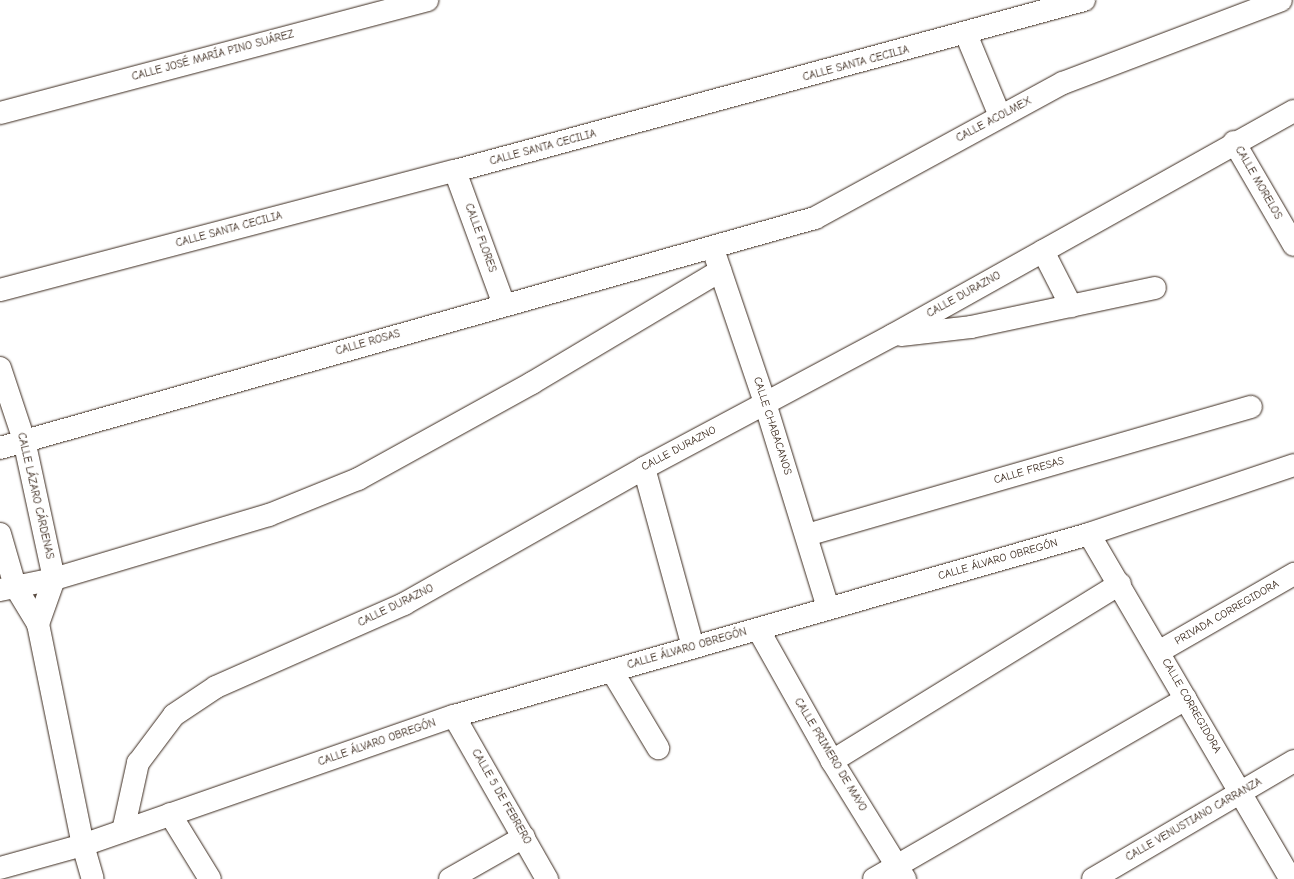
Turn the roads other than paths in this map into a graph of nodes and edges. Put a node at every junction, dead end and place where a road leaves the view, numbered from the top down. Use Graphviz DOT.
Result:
graph roads {
  1 [pos="427,0"];
  2 [pos="1084,0"];
  3 [pos="1281,0"];
  4 [pos="387,5"];
  5 [pos="966,34"];
  6 [pos="1294,111"];
  7 [pos="0,114"];
  8 [pos="1000,116"];
  9 [pos="1234,142"];
  10 [pos="455,171"];
  11 [pos="1294,245"];
  12 [pos="712,247"];
  13 [pos="1043,251"];
  14 [pos="720,271"];
  15 [pos="1156,288"];
  16 [pos="0,290"];
  17 [pos="504,305"];
  18 [pos="1071,306"];
  19 [pos="893,335"];
  20 [pos="0,368"];
  21 [pos="766,403"];
  22 [pos="1251,407"];
  23 [pos="24,440"];
  24 [pos="0,448"];
  25 [pos="1294,465"];
  26 [pos="644,468"];
  27 [pos="0,534"];
  28 [pos="1089,534"];
  29 [pos="807,535"];
  30 [pos="1294,574"];
  31 [pos="54,579"];
  32 [pos="1120,584"];
  33 [pos="8,588"];
  34 [pos="828,608"];
  35 [pos="38,624"];
  36 [pos="758,629"];
  37 [pos="693,647"];
  38 [pos="1160,651"];
  39 [pos="612,671"];
  40 [pos="1186,699"];
  41 [pos="454,716"];
  42 [pos="658,748"];
  43 [pos="832,761"];
  44 [pos="1294,761"];
  45 [pos="1241,794"];
  46 [pos="170,814"];
  47 [pos="123,831"];
  48 [pos="524,837"];
  49 [pos="83,845"];
  50 [pos="0,868"];
  51 [pos="901,872"];
  52 [pos="1292,877"];
  53 [pos="93,879"];
  54 [pos="210,879"];
  55 [pos="450,879"];
  56 [pos="547,879"];
  57 [pos="874,879"];
  58 [pos="1093,879"];
  1 -- 4 [label="street, CALLE JOSÉ MARÍA PINO SUÁREZ"];
  2 -- 5 [label="street, CALLE SANTA CECILIA"];
  3 -- 8 [label="street, CALLE ACOLMEX"];
  4 -- 7 [label="street, CALLE JOSÉ MARÍA PINO SUÁREZ"];
  5 -- 8 [label="street"];
  5 -- 10 [label="street, CALLE SANTA CECILIA"];
  6 -- 9 [label="street, CALLE DURAZNO"];
  8 -- 12 [label="street, CALLE ACOLMEX"];
  9 -- 11 [label="street, CALLE MORELOS"];
  9 -- 13 [label="street, CALLE DURAZNO"];
  10 -- 16 [label="street, CALLE SANTA CECILIA"];
  10 -- 17 [label="street, CALLE FLORES"];
  12 -- 14 [label="street, CALLE CHABACANOS"];
  12 -- 17 [label="street, CALLE ROSAS"];
  13 -- 18 [label="street"];
  13 -- 19 [label="street, CALLE DURAZNO"];
  14 -- 21 [label="street, CALLE CHABACANOS"];
  14 -- 31 [label="street"];
  15 -- 18 [label="street"];
  17 -- 23 [label="street, CALLE ROSAS"];
  18 -- 19 [label="street"];
  19 -- 21 [label="street, CALLE DURAZNO"];
  20 -- 23 [label="street, CALLE LÁZARO CÁRDENAS"];
  21 -- 26 [label="street, CALLE DURAZNO"];
  21 -- 29 [label="street, CALLE CHABACANOS"];
  22 -- 29 [label="street, CALLE FRESAS"];
  23 -- 24 [label="street"];
  23 -- 31 [label="street, CALLE LÁZARO CÁRDENAS"];
  25 -- 28 [label="street, CALLE ÁLVARO OBREGÓN"];
  26 -- 37 [label="street"];
  26 -- 47 [label="street, CALLE DURAZNO"];
  27 -- 33 [label="street"];
  28 -- 32 [label="street, CALLE CORREGIDORA"];
  28 -- 34 [label="street, CALLE ÁLVARO OBREGÓN"];
  29 -- 34 [label="street, CALLE CHABACANOS"];
  30 -- 38 [label="street, PRIVADA CORREGIDORA"];
  31 -- 33 [label="street"];
  31 -- 35 [label="street"];
  32 -- 38 [label="street, CALLE CORREGIDORA"];
  32 -- 43 [label="street"];
  33 -- 35 [label="street"];
  34 -- 36 [label="street, CALLE ÁLVARO OBREGÓN"];
  35 -- 49 [label="street"];
  36 -- 37 [label="street, CALLE ÁLVARO OBREGÓN"];
  36 -- 43 [label="street, CALLE PRIMERO DE MAYO"];
  37 -- 39 [label="street, CALLE ÁLVARO OBREGÓN"];
  38 -- 40 [label="street, CALLE CORREGIDORA"];
  39 -- 41 [label="street, CALLE ÁLVARO OBREGÓN"];
  39 -- 42 [label="street"];
  40 -- 45 [label="street, CALLE CORREGIDORA"];
  40 -- 51 [label="street"];
  41 -- 46 [label="street, CALLE ÁLVARO OBREGÓN"];
  41 -- 48 [label="street, CALLE 5 DE FEBRERO"];
  43 -- 51 [label="street, CALLE PRIMERO DE MAYO"];
  44 -- 45 [label="street, CALLE VENUSTIANO CARRANZA"];
  45 -- 52 [label="street, CALLE CORREGIDORA"];
  45 -- 58 [label="street, CALLE VENUSTIANO CARRANZA"];
  46 -- 47 [label="street, CALLE ÁLVARO OBREGÓN"];
  46 -- 54 [label="street"];
  47 -- 49 [label="street, CALLE ÁLVARO OBREGÓN"];
  48 -- 55 [label="street"];
  48 -- 56 [label="street, CALLE 5 DE FEBRERO"];
  49 -- 50 [label="street, CALLE ÁLVARO OBREGÓN"];
  49 -- 53 [label="street"];
  51 -- 57 [label="street"];
}
